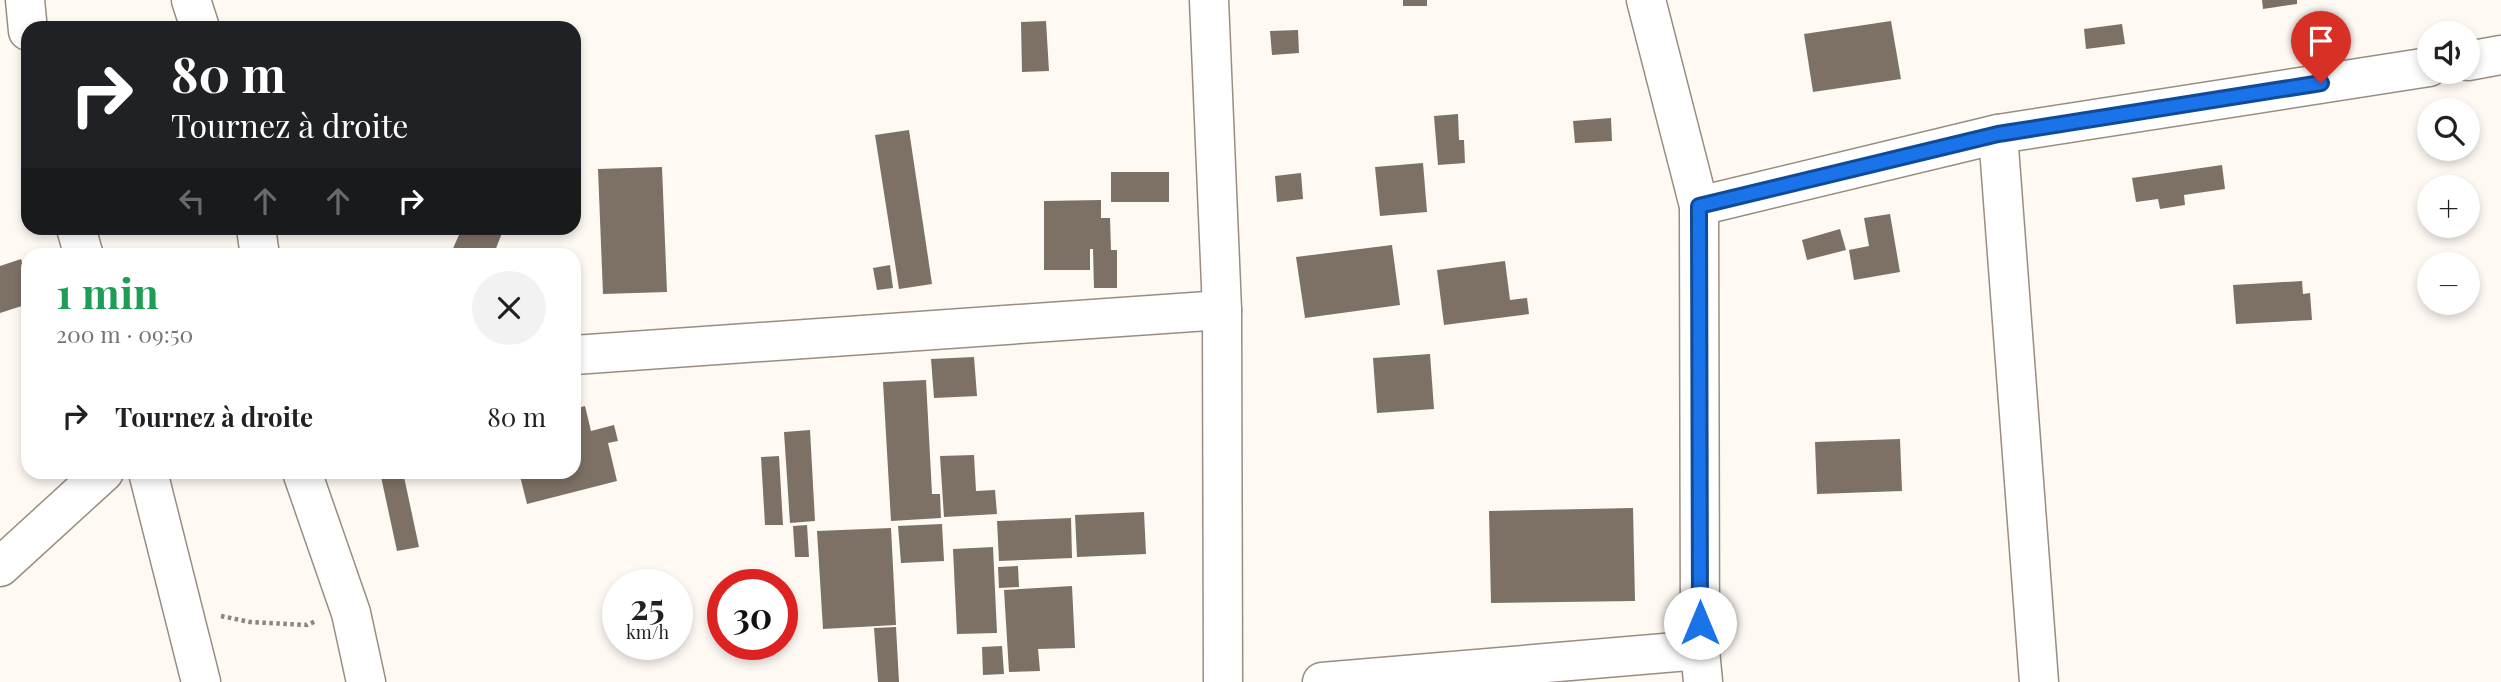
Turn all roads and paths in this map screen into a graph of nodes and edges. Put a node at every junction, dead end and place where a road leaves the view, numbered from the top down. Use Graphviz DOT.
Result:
graph roads {
  1 [pos="25,0"];
  2 [pos="191,0"];
  3 [pos="1209,0"];
  4 [pos="1646,0"];
  5 [pos="27,21"];
  6 [pos="198,21"];
  7 [pos="2501,55"];
  8 [pos="2480,59"];
  9 [pos="2417,69"];
  10 [pos="1998,134"];
  11 [pos="1699,206"];
  12 [pos="1222,310"];
  13 [pos="581,355"];
  14 [pos="96,479"];
  15 [pos="150,479"];
  16 [pos="304,479"];
  17 [pos="0,567"];
  18 [pos="180,601"];
  19 [pos="351,613"];
  20 [pos="1702,666"];
  21 [pos="201,682"];
  22 [pos="366,682"];
  23 [pos="1223,682"];
  24 [pos="1322,682"];
  25 [pos="2039,682"];
  1 -- 5 [label="street"];
  2 -- 6 [label="street"];
  3 -- 12 [label="street"];
  4 -- 11 [label="street"];
  7 -- 8 [label="street"];
  9 -- 10 [label="street"];
  10 -- 11 [label="street"];
  10 -- 25 [label="street"];
  11 -- 20 [label="street"];
  12 -- 13 [label="street"];
  12 -- 23 [label="street"];
  14 -- 17 [label="street"];
  15 -- 18 [label="street"];
  16 -- 19 [label="street"];
  18 -- 19 [label="path"];
  18 -- 21 [label="street"];
  19 -- 22 [label="street"];
  20 -- 24 [label="street"];
}
